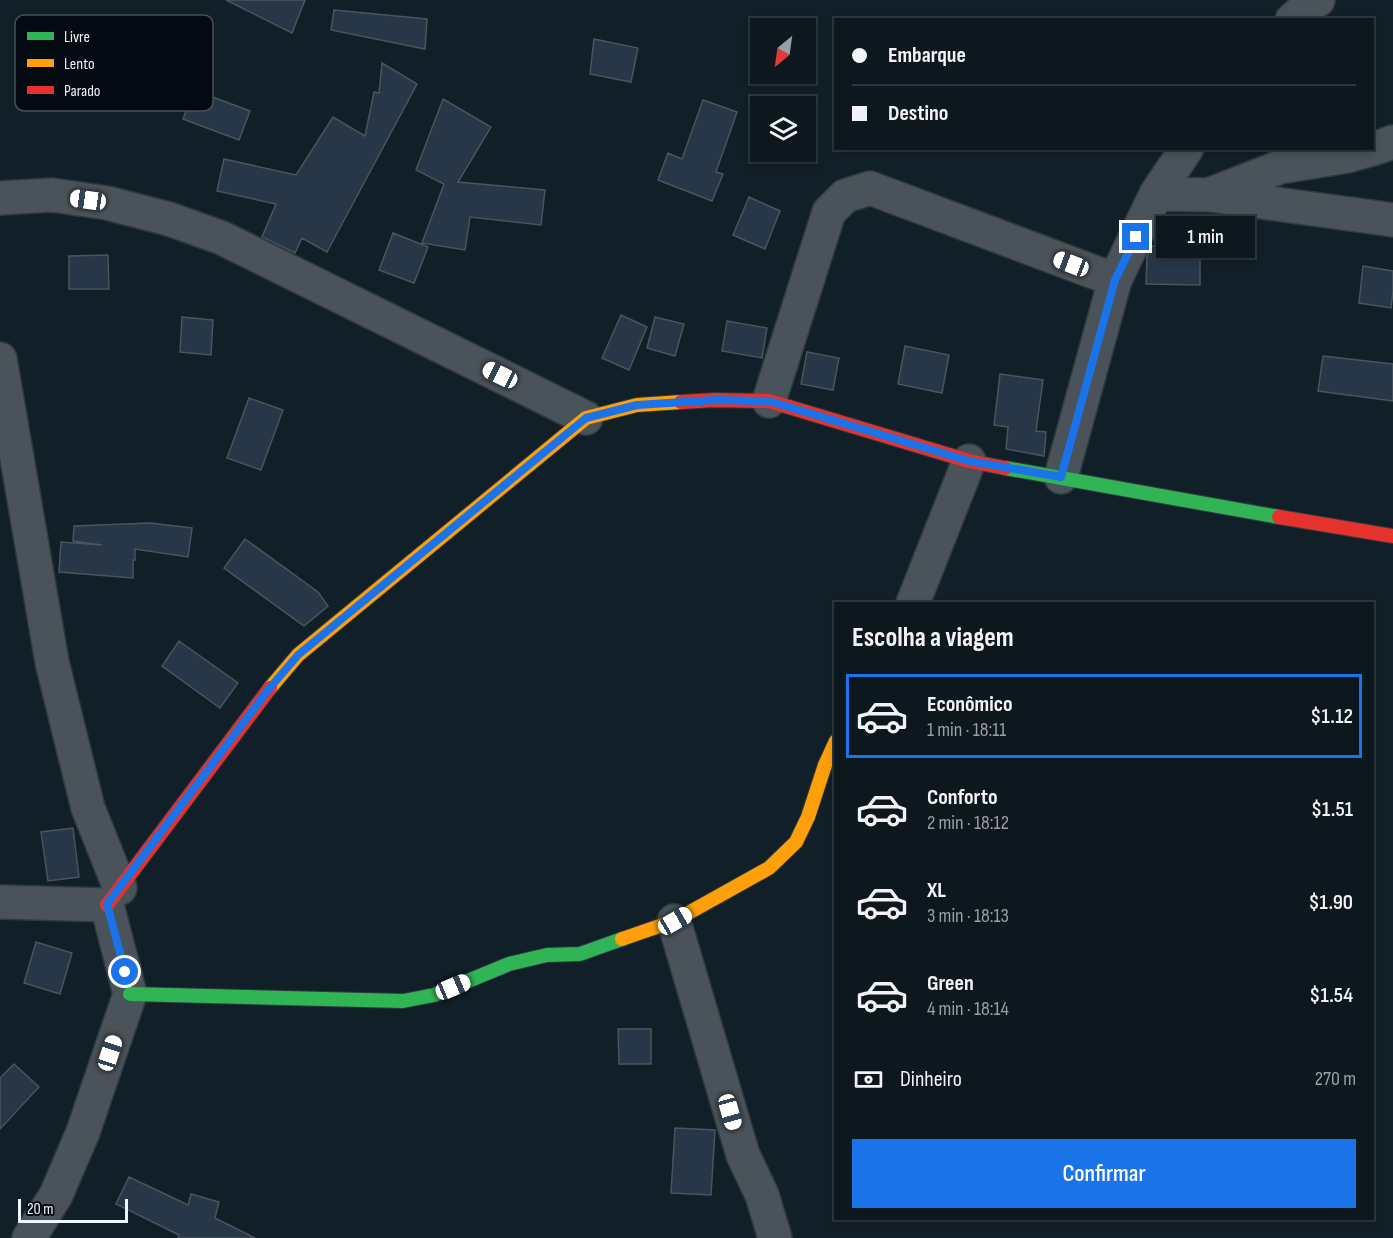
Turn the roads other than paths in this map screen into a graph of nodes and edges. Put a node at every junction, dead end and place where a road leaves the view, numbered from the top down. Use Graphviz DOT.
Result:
graph roads {
  1 [pos="1393,142"];
  2 [pos="1374,148"];
  3 [pos="1187,150"];
  4 [pos="1369,150"];
  5 [pos="1156,194"];
  6 [pos="1210,195"];
  7 [pos="0,198"];
  8 [pos="1393,220"];
  9 [pos="1115,280"];
  10 [pos="0,359"];
  11 [pos="769,401"];
  12 [pos="586,418"];
  13 [pos="969,461"];
  14 [pos="1061,477"];
  15 [pos="1393,536"];
  16 [pos="914,602"];
  17 [pos="834,745"];
  18 [pos="113,896"];
  19 [pos="0,902"];
  20 [pos="675,921"];
  21 [pos="130,994"];
  22 [pos="29,1238"];
  23 [pos="776,1238"];
  1 -- 2 [label="street"];
  3 -- 5 [label="street"];
  4 -- 6 [label="street"];
  5 -- 6 [label="street"];
  5 -- 9 [label="street"];
  6 -- 8 [label="street"];
  7 -- 12 [label="street"];
  9 -- 11 [label="street"];
  9 -- 14 [label="street"];
  10 -- 18 [label="street"];
  11 -- 12 [label="street"];
  11 -- 13 [label="street"];
  12 -- 18 [label="street"];
  13 -- 14 [label="street"];
  13 -- 16 [label="street"];
  14 -- 15 [label="street"];
  17 -- 20 [label="street"];
  18 -- 19 [label="street"];
  18 -- 21 [label="street"];
  20 -- 21 [label="street"];
  20 -- 23 [label="street"];
  21 -- 22 [label="street"];
}
